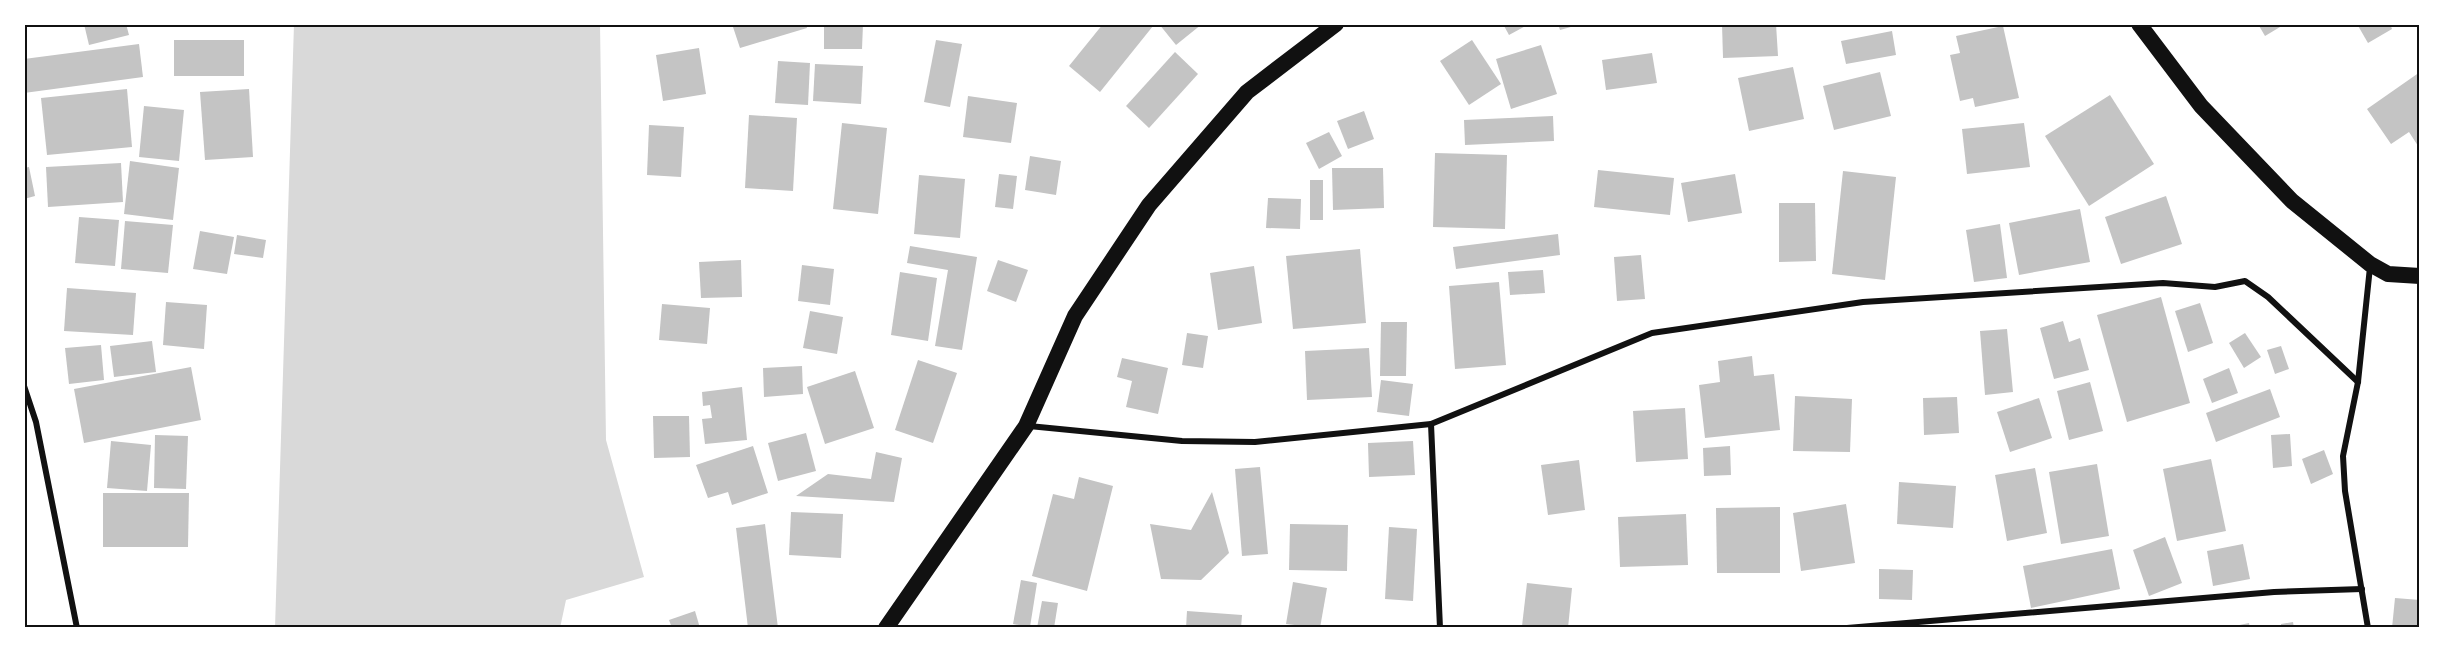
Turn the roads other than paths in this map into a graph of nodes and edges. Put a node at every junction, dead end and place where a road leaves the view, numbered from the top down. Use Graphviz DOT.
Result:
graph roads {
  1 [pos="2139,24"];
  2 [pos="1327,28"];
  3 [pos="2370,264"];
  4 [pos="2420,276"];
  5 [pos="2358,382"];
  6 [pos="24,386"];
  7 [pos="1431,424"];
  8 [pos="1026,426"];
  9 [pos="2362,589"];
  10 [pos="77,628"];
  11 [pos="885,628"];
  12 [pos="1440,628"];
  13 [pos="1847,628"];
  14 [pos="2368,628"];
  1 -- 3 [label="highway"];
  2 -- 8 [label="highway"];
  3 -- 4 [label="highway"];
  3 -- 5 [label="street"];
  5 -- 7 [label="street"];
  5 -- 9 [label="street"];
  6 -- 10 [label="street"];
  7 -- 8 [label="street"];
  7 -- 12 [label="street"];
  8 -- 11 [label="highway"];
  9 -- 13 [label="street"];
  9 -- 14 [label="street"];
}
